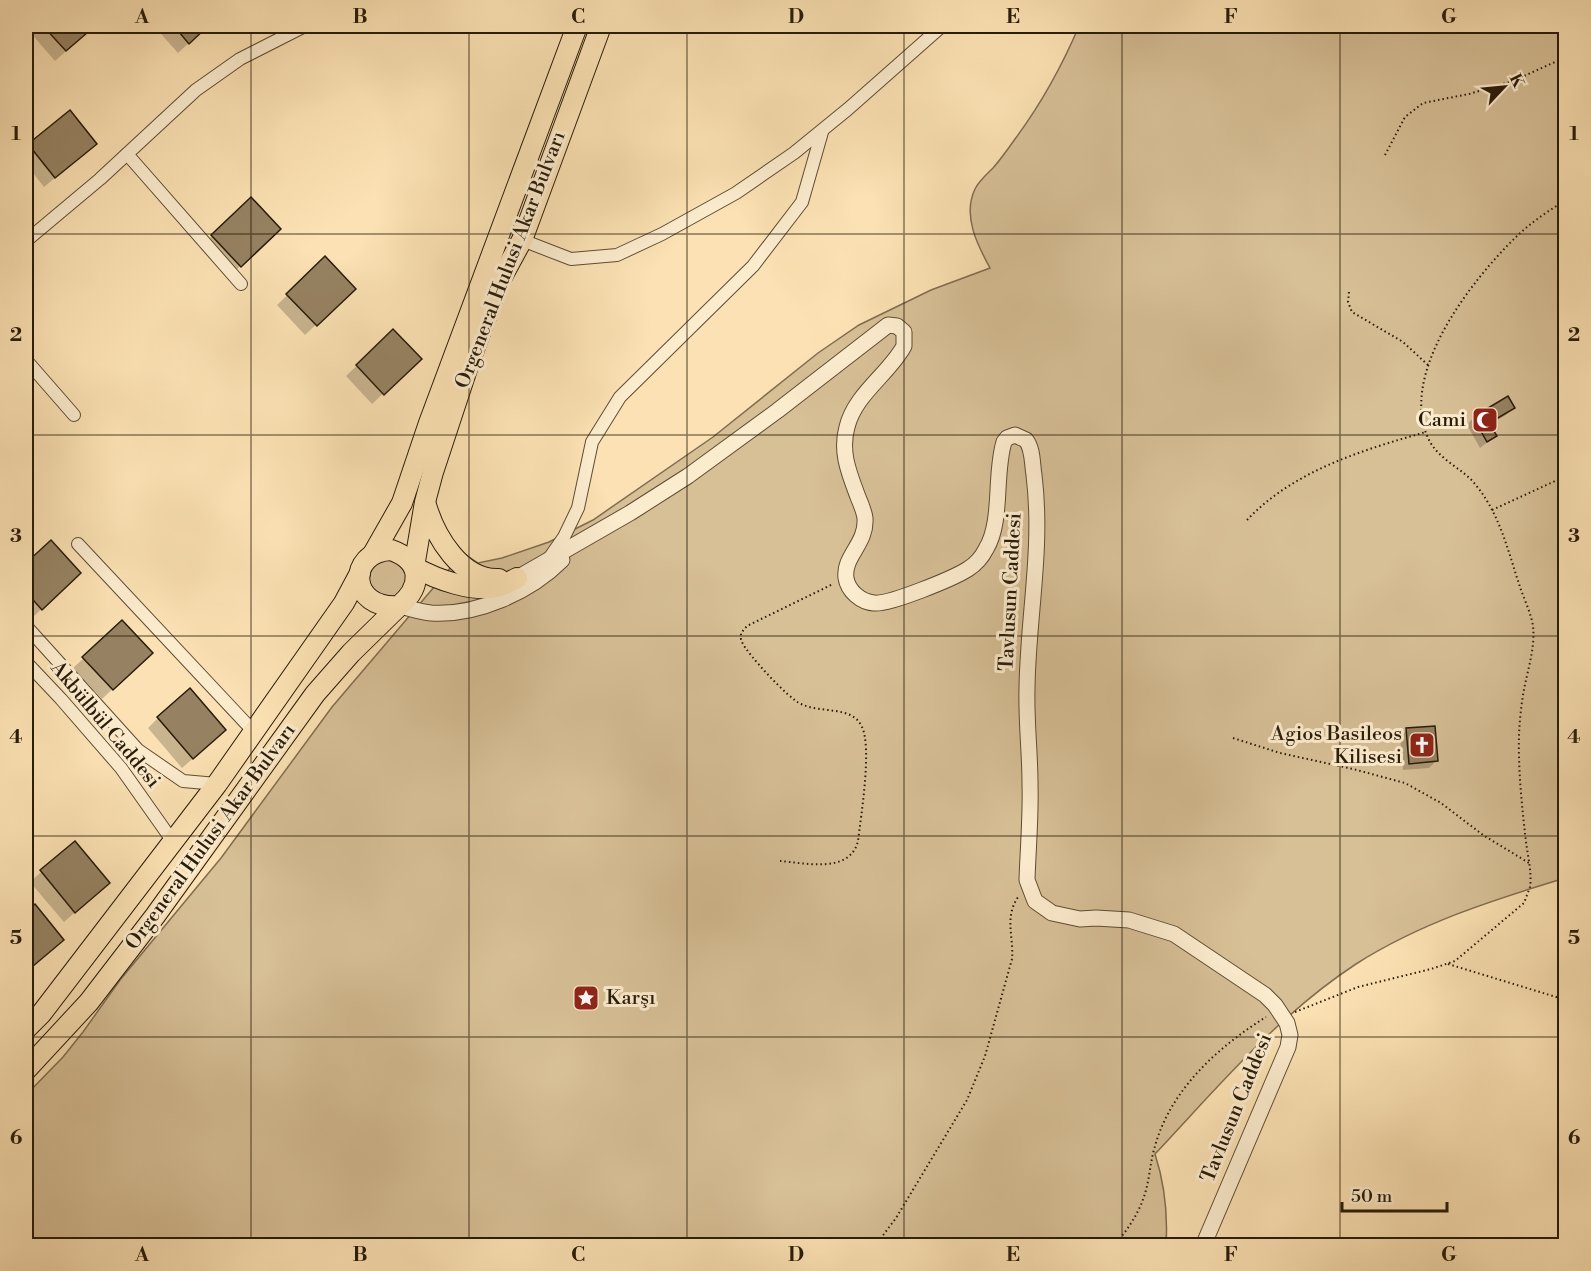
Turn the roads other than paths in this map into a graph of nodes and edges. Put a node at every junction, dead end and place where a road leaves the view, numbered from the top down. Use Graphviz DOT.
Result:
graph roads {
  1 [pos="304,26"];
  2 [pos="577,26"];
  3 [pos="602,26"];
  4 [pos="942,26"];
  5 [pos="822,132"];
  6 [pos="127,154"];
  7 [pos="522,240"];
  8 [pos="26,241"];
  9 [pos="241,284"];
  10 [pos="26,360"];
  11 [pos="74,415"];
  12 [pos="425,502"];
  13 [pos="579,543"];
  14 [pos="78,544"];
  15 [pos="373,554"];
  16 [pos="547,562"];
  17 [pos="414,567"];
  18 [pos="360,573"];
  19 [pos="517,578"];
  20 [pos="399,606"];
  21 [pos="26,626"];
  22 [pos="26,662"];
  23 [pos="254,732"];
  24 [pos="217,784"];
  25 [pos="174,843"];
  26 [pos="26,1029"];
  27 [pos="26,1070"];
  28 [pos="1203,1245"];
  1 -- 6 [label="street"];
  2 -- 15 [label="main road, Orgeneral Hulusi Akar Bulvarı"];
  3 -- 7 [label="main road, Orgeneral Hulusi Akar Bulvarı"];
  4 -- 5 [label="street"];
  5 -- 7 [label="street"];
  5 -- 16 [label="street"];
  6 -- 8 [label="street"];
  6 -- 9 [label="street"];
  7 -- 12 [label="main road, Orgeneral Hulusi Akar Bulvarı"];
  10 -- 11 [label="street"];
  12 -- 17 [label="main road, Orgeneral Hulusi Akar Bulvarı"];
  12 -- 19 [label="main road"];
  13 -- 16 [label="street"];
  13 -- 20 [label="street"];
  13 -- 28 [label="street, Tavlusun Caddesi"];
  14 -- 23 [label="street"];
  15 -- 17 [label="main road"];
  15 -- 18 [label="main road"];
  16 -- 19 [label="street"];
  17 -- 19 [label="main road"];
  17 -- 20 [label="main road"];
  18 -- 20 [label="main road"];
  18 -- 23 [label="main road, Orgeneral Hulusi Akar Bulvarı"];
  20 -- 27 [label="main road, Orgeneral Hulusi Akar Bulvarı"];
  21 -- 24 [label="street, Akbülbül Caddesi"];
  22 -- 25 [label="street, Akbülbül Caddesi"];
  23 -- 24 [label="main road, Orgeneral Hulusi Akar Bulvarı"];
  24 -- 25 [label="main road, Orgeneral Hulusi Akar Bulvarı"];
  25 -- 26 [label="main road, Orgeneral Hulusi Akar Bulvarı"];
}
